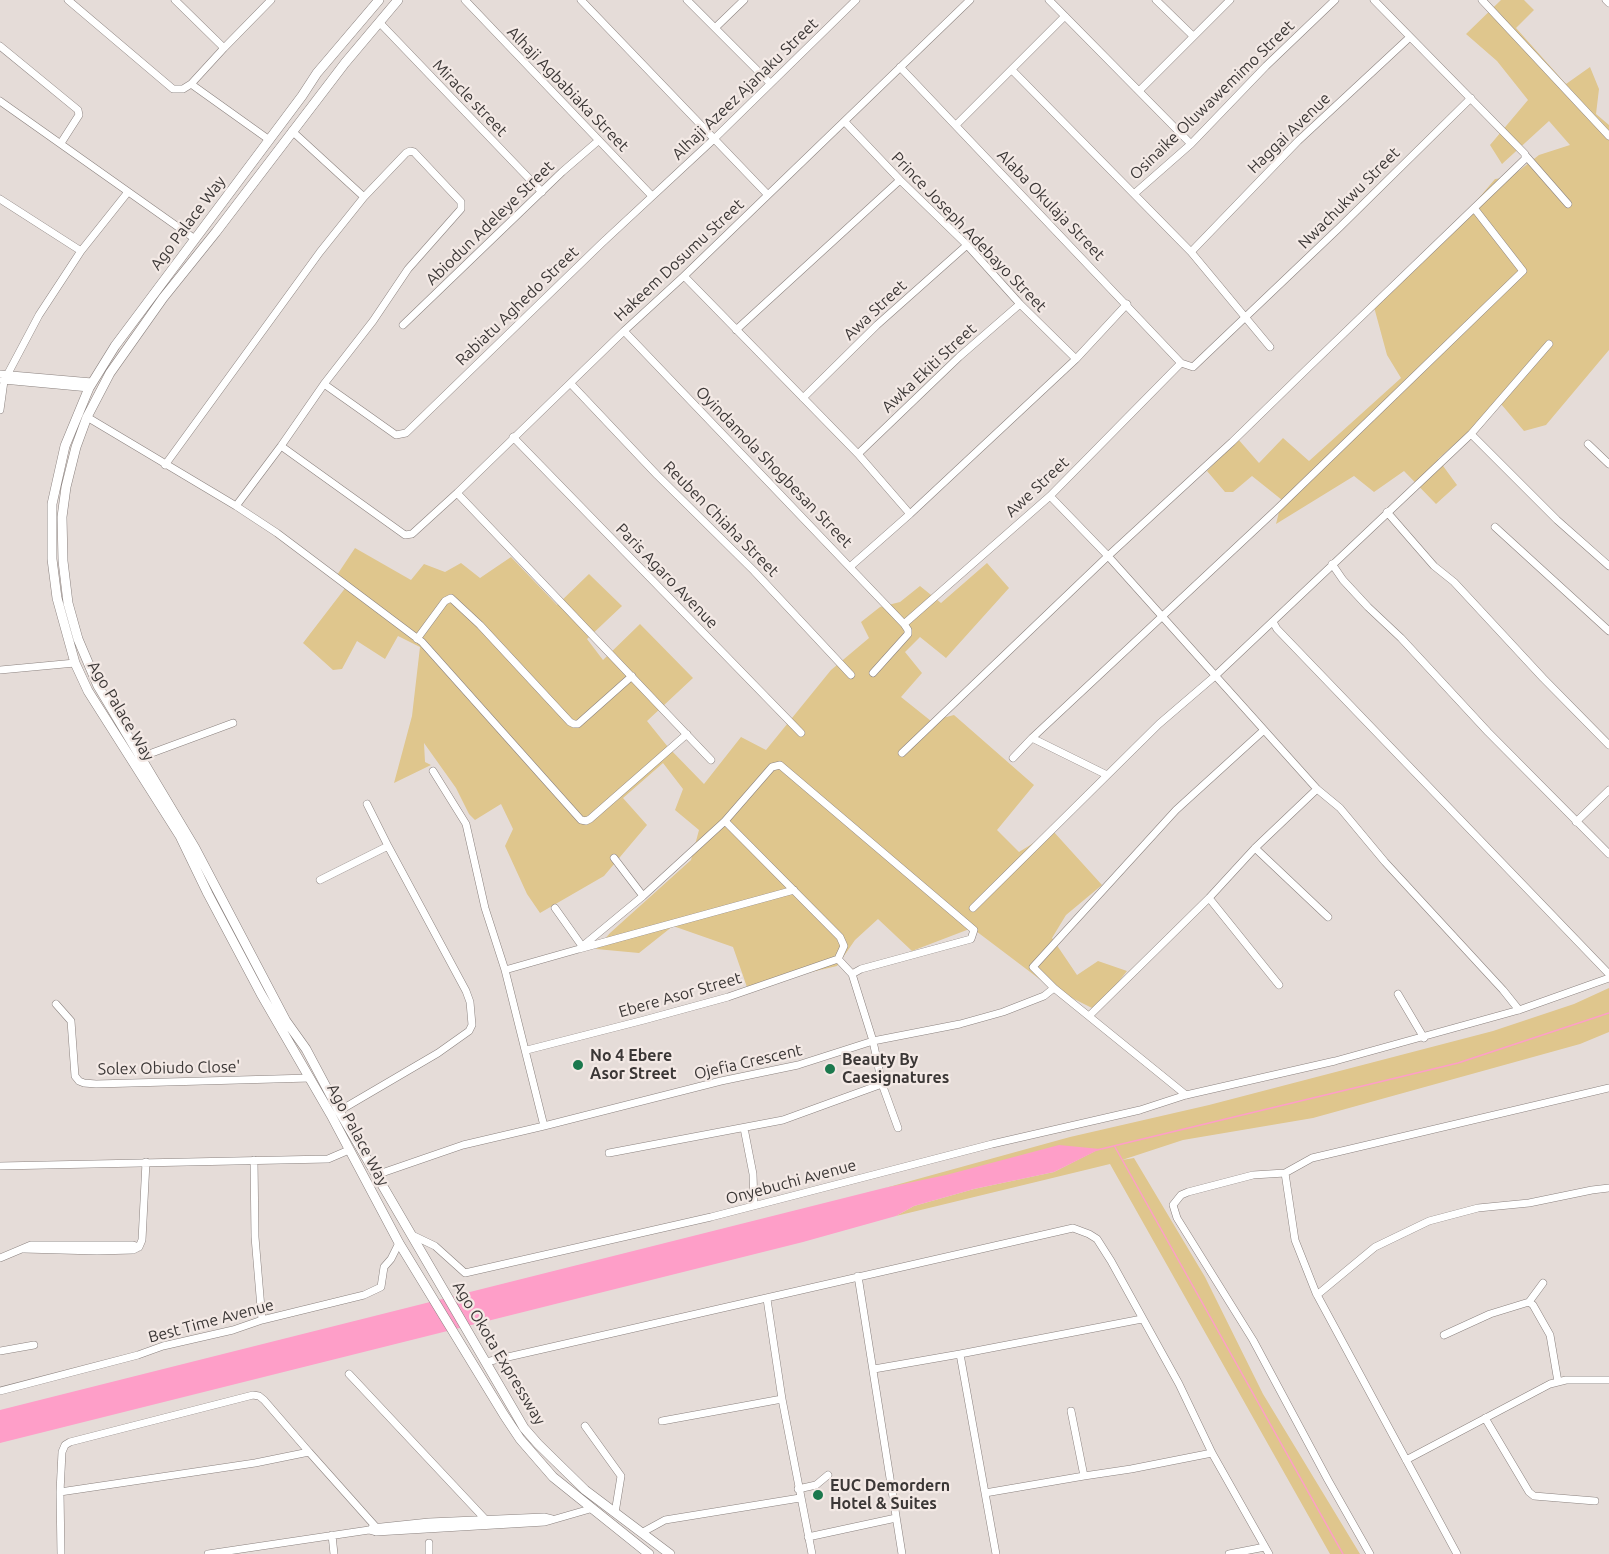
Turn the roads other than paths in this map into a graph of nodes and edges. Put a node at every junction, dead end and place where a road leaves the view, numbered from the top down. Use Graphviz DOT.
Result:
graph roads {
  1 [pos="68,0"];
  2 [pos="176,0"];
  3 [pos="271,0"];
  4 [pos="379,0"];
  5 [pos="398,0"];
  6 [pos="465,0"];
  7 [pos="581,0"];
  8 [pos="687,0"];
  9 [pos="744,0"];
  10 [pos="855,0"];
  11 [pos="970,0"];
  12 [pos="1049,0"];
  13 [pos="1156,0"];
  14 [pos="1230,0"];
  15 [pos="1335,0"];
  16 [pos="1374,0"];
  17 [pos="1482,0"];
  18 [pos="1064,17"];
  19 [pos="379,22"];
  20 [pos="715,28"];
  21 [pos="1193,36"];
  22 [pos="1410,37"];
  23 [pos="0,46"];
  24 [pos="224,48"];
  25 [pos="329,58"];
  26 [pos="900,67"];
  27 [pos="320,69"];
  28 [pos="1012,70"];
  29 [pos="338,71"];
  30 [pos="330,82"];
  31 [pos="770,83"];
  32 [pos="191,84"];
  33 [pos="1139,91"];
  34 [pos="1471,98"];
  35 [pos="0,101"];
  36 [pos="845,122"];
  37 [pos="956,125"];
  38 [pos="292,131"];
  39 [pos="1609,136"];
  40 [pos="268,139"];
  41 [pos="714,139"];
  42 [pos="598,141"];
  43 [pos="61,143"];
  44 [pos="1191,144"];
  45 [pos="1526,155"];
  46 [pos="900,180"];
  47 [pos="128,192"];
  48 [pos="542,192"];
  49 [pos="1134,194"];
  50 [pos="768,195"];
  51 [pos="652,196"];
  52 [pos="364,197"];
  53 [pos="0,198"];
  54 [pos="1568,204"];
  55 [pos="1474,208"];
  56 [pos="195,239"];
  57 [pos="967,245"];
  58 [pos="81,251"];
  59 [pos="1191,252"];
  60 [pos="684,276"];
  61 [pos="1020,304"];
  62 [pos="1127,304"];
  63 [pos="1246,317"];
  64 [pos="403,325"];
  65 [pos="736,330"];
  66 [pos="624,331"];
  67 [pos="1550,344"];
  68 [pos="1270,347"];
  69 [pos="1076,359"];
  70 [pos="1181,363"];
  71 [pos="3,377"];
  72 [pos="324,384"];
  73 [pos="571,384"];
  74 [pos="91,385"];
  75 [pos="804,398"];
  76 [pos="0,410"];
  77 [pos="87,417"];
  78 [pos="1471,434"];
  79 [pos="513,438"];
  80 [pos="1588,444"];
  81 [pos="281,446"];
  82 [pos="858,454"];
  83 [pos="1609,464"];
  84 [pos="165,465"];
  85 [pos="457,493"];
  86 [pos="1050,496"];
  87 [pos="236,506"];
  88 [pos="1387,512"];
  89 [pos="910,514"];
  90 [pos="1496,527"];
  91 [pos="1108,556"];
  92 [pos="1332,564"];
  93 [pos="851,566"];
  94 [pos="1609,566"];
  95 [pos="1163,616"];
  96 [pos="1273,622"];
  97 [pos="904,624"];
  98 [pos="1609,632"];
  99 [pos="417,639"];
  100 [pos="75,663"];
  101 [pos="0,670"];
  102 [pos="873,673"];
  103 [pos="851,675"];
  104 [pos="632,676"];
  105 [pos="1215,676"];
  106 [pos="233,723"];
  107 [pos="1264,730"];
  108 [pos="801,733"];
  109 [pos="687,734"];
  110 [pos="1032,738"];
  111 [pos="1609,745"];
  112 [pos="902,753"];
  113 [pos="141,757"];
  114 [pos="1013,758"];
  115 [pos="711,760"];
  116 [pos="433,771"];
  117 [pos="1107,775"];
  118 [pos="1317,789"];
  119 [pos="1609,790"];
  120 [pos="367,804"];
  121 [pos="724,821"];
  122 [pos="1576,822"];
  123 [pos="388,846"];
  124 [pos="1256,848"];
  125 [pos="1609,854"];
  126 [pos="614,858"];
  127 [pos="320,880"];
  128 [pos="794,890"];
  129 [pos="643,896"];
  130 [pos="1209,897"];
  131 [pos="555,908"];
  132 [pos="973,908"];
  133 [pos="1328,917"];
  134 [pos="581,947"];
  135 [pos="838,959"];
  136 [pos="505,970"];
  137 [pos="852,975"];
  138 [pos="1609,976"];
  139 [pos="1279,985"];
  140 [pos="1052,990"];
  141 [pos="1398,994"];
  142 [pos="56,1004"];
  143 [pos="1519,1010"];
  144 [pos="1089,1016"];
  145 [pos="1424,1038"];
  146 [pos="873,1041"];
  147 [pos="526,1050"];
  148 [pos="310,1078"];
  149 [pos="882,1084"];
  150 [pos="1609,1088"];
  151 [pos="1186,1095"];
  152 [pos="339,1112"];
  153 [pos="544,1126"];
  154 [pos="744,1128"];
  155 [pos="898,1128"];
  156 [pos="349,1150"];
  157 [pos="609,1153"];
  158 [pos="254,1160"];
  159 [pos="146,1162"];
  160 [pos="0,1166"];
  161 [pos="1285,1173"];
  162 [pos="376,1174"];
  163 [pos="1609,1188"];
  164 [pos="754,1205"];
  165 [pos="412,1235"];
  166 [pos="399,1243"];
  167 [pos="421,1251"];
  168 [pos="0,1258"];
  169 [pos="408,1258"];
  170 [pos="858,1276"];
  171 [pos="1543,1283"];
  172 [pos="1317,1295"];
  173 [pos="767,1299"];
  174 [pos="1529,1302"];
  175 [pos="1142,1319"];
  176 [pos="262,1320"];
  177 [pos="1444,1335"];
  178 [pos="34,1345"];
  179 [pos="0,1351"];
  180 [pos="960,1354"];
  181 [pos="486,1362"];
  182 [pos="874,1369"];
  183 [pos="349,1374"];
  184 [pos="495,1380"];
  185 [pos="1609,1380"];
  186 [pos="1558,1382"];
  187 [pos="486,1387"];
  188 [pos="0,1391"];
  189 [pos="782,1400"];
  190 [pos="1071,1411"];
  191 [pos="1485,1418"];
  192 [pos="662,1421"];
  193 [pos="585,1426"];
  194 [pos="309,1452"];
  195 [pos="1212,1453"];
  196 [pos="1406,1460"];
  197 [pos="828,1475"];
  198 [pos="1084,1476"];
  199 [pos="798,1489"];
  200 [pos="60,1492"];
  201 [pos="985,1493"];
  202 [pos="800,1498"];
  203 [pos="1594,1501"];
  204 [pos="590,1509"];
  205 [pos="615,1513"];
  206 [pos="896,1518"];
  207 [pos="485,1522"];
  208 [pos="373,1529"];
  209 [pos="643,1532"];
  210 [pos="332,1535"];
  211 [pos="808,1537"];
  212 [pos="429,1543"];
  213 [pos="1267,1550"];
  214 [pos="61,1554"];
  215 [pos="208,1554"];
  216 [pos="334,1554"];
  217 [pos="429,1554"];
  218 [pos="649,1554"];
  219 [pos="670,1554"];
  220 [pos="812,1554"];
  221 [pos="902,1554"];
  222 [pos="996,1554"];
  223 [pos="1229,1554"];
  224 [pos="1370,1554"];
  225 [pos="1457,1554"];
  1 -- 32 [label="street"];
  2 -- 24 [label="street"];
  3 -- 24 [label="street"];
  4 -- 25 [label="main road, Ago Palace Way"];
  5 -- 19 [label="main road, Ago Palace Way"];
  6 -- 42 [label="street, Alhaji Agbabiaka Street"];
  7 -- 41 [label="street"];
  8 -- 20 [label="street"];
  9 -- 20 [label="street"];
  10 -- 31 [label="street, Alhaji Azeez Ajanaku Street"];
  11 -- 26 [label="street, Hakeem Dosumu Street"];
  12 -- 18 [label="street"];
  13 -- 21 [label="street"];
  14 -- 21 [label="street"];
  15 -- 44 [label="street, Osinaike Oluwawemimo Street"];
  16 -- 22 [label="street"];
  17 -- 39 [label="street"];
  18 -- 28 [label="street"];
  18 -- 33 [label="street"];
  19 -- 29 [label="main road, Ago Palace Way"];
  19 -- 48 [label="street, Miracle street"];
  20 -- 31 [label="street"];
  21 -- 33 [label="street"];
  22 -- 34 [label="street"];
  22 -- 59 [label="street, Haggai Avenue"];
  23 -- 43 [label="street"];
  24 -- 32 [label="street"];
  25 -- 27 [label="main road, Ago Palace Way"];
  25 -- 29 [label="main road"];
  26 -- 36 [label="street, Hakeem Dosumu Street"];
  26 -- 37 [label="street, Alaba Okulaja Street"];
  27 -- 30 [label="main road"];
  27 -- 40 [label="main road, Ago Palace Way"];
  28 -- 37 [label="street"];
  28 -- 49 [label="street"];
  29 -- 30 [label="main road, Ago Palace Way"];
  30 -- 38 [label="main road, Ago Palace Way"];
  31 -- 41 [label="street, Alhaji Azeez Ajanaku Street"];
  32 -- 40 [label="street"];
  33 -- 44 [label="street"];
  34 -- 45 [label="street"];
  34 -- 63 [label="street, Nwachukwu Street"];
  35 -- 43 [label="street"];
  36 -- 46 [label="street, Prince Joseph Adebayo Street"];
  36 -- 50 [label="street, Hakeem Dosumu Street"];
  37 -- 62 [label="street, Alaba Okulaja Street"];
  38 -- 52 [label="street"];
  38 -- 77 [label="main road, Ago Palace Way"];
  40 -- 56 [label="main road, Ago Palace Way"];
  41 -- 50 [label="street"];
  41 -- 51 [label="street, Alhaji Azeez Ajanaku Street"];
  42 -- 48 [label="street, Abiodun Adeleye Street"];
  42 -- 51 [label="street, Alhaji Agbabiaka Street"];
  43 -- 47 [label="street"];
  44 -- 49 [label="street, Osinaike Oluwawemimo Street"];
  45 -- 54 [label="street"];
  45 -- 55 [label="street"];
  46 -- 57 [label="street, Prince Joseph Adebayo Street"];
  46 -- 65 [label="street"];
  47 -- 56 [label="street"];
  47 -- 58 [label="street"];
  48 -- 64 [label="street, Abiodun Adeleye Street"];
  49 -- 59 [label="street"];
  50 -- 60 [label="street, Hakeem Dosumu Street"];
  51 -- 72 [label="street, Rabiatu Aghedo Street"];
  52 -- 72 [label="street"];
  52 -- 84 [label="street"];
  53 -- 58 [label="street"];
  55 -- 91 [label="street"];
  55 -- 95 [label="street"];
  56 -- 74 [label="main road, Ago Palace Way"];
  57 -- 61 [label="street, Prince Joseph Adebayo Street"];
  57 -- 75 [label="street, Awa Street"];
  58 -- 71 [label="street"];
  59 -- 63 [label="street"];
  60 -- 65 [label="street"];
  60 -- 66 [label="street, Hakeem Dosumu Street"];
  61 -- 69 [label="street, Prince Joseph Adebayo Street"];
  61 -- 82 [label="street, Awka Ekiti Street"];
  62 -- 69 [label="street"];
  62 -- 70 [label="street, Alaba Okulaja Street"];
  63 -- 68 [label="street"];
  63 -- 70 [label="street, Nwachukwu Street"];
  65 -- 75 [label="street"];
  66 -- 73 [label="street, Hakeem Dosumu Street"];
  66 -- 93 [label="street, Oyindamola Shogbesan Street"];
  67 -- 78 [label="street"];
  69 -- 89 [label="street"];
  70 -- 86 [label="street, Awe Street"];
  71 -- 74 [label="street"];
  71 -- 76 [label="street"];
  72 -- 81 [label="street"];
  73 -- 79 [label="street, Hakeem Dosumu Street"];
  73 -- 103 [label="street, Reuben Chiaha Street"];
  74 -- 100 [label="main road, Ago Palace Way"];
  75 -- 82 [label="street"];
  77 -- 84 [label="street"];
  77 -- 113 [label="main road, Ago Palace Way"];
  78 -- 88 [label="street"];
  78 -- 94 [label="street"];
  79 -- 85 [label="street, Hakeem Dosumu Street"];
  79 -- 108 [label="street, Paris Agaro Avenue"];
  80 -- 83 [label="street"];
  81 -- 85 [label="street, Hakeem Dosumu Street"];
  81 -- 87 [label="street"];
  82 -- 89 [label="street"];
  84 -- 87 [label="street"];
  85 -- 104 [label="street"];
  86 -- 91 [label="street"];
  86 -- 97 [label="street, Awe Street"];
  87 -- 99 [label="street"];
  88 -- 92 [label="street"];
  88 -- 111 [label="street"];
  89 -- 93 [label="street"];
  90 -- 98 [label="street"];
  91 -- 95 [label="street"];
  91 -- 112 [label="street"];
  92 -- 96 [label="street"];
  92 -- 122 [label="street"];
  93 -- 97 [label="street, Oyindamola Shogbesan Street"];
  95 -- 105 [label="street"];
  95 -- 110 [label="street"];
  96 -- 105 [label="street"];
  96 -- 138 [label="street"];
  97 -- 102 [label="street"];
  99 -- 104 [label="street"];
  99 -- 109 [label="street"];
  100 -- 101 [label="street"];
  100 -- 148 [label="main road, Ago Palace Way"];
  104 -- 109 [label="street"];
  105 -- 107 [label="street"];
  105 -- 117 [label="street"];
  106 -- 113 [label="street"];
  107 -- 118 [label="street"];
  107 -- 140 [label="street"];
  109 -- 115 [label="street"];
  110 -- 114 [label="street"];
  110 -- 117 [label="street"];
  113 -- 152 [label="main road, Ago Palace Way"];
  116 -- 136 [label="street"];
  117 -- 132 [label="street"];
  118 -- 124 [label="street"];
  118 -- 143 [label="street"];
  119 -- 122 [label="street"];
  120 -- 123 [label="street"];
  121 -- 128 [label="street"];
  121 -- 129 [label="street"];
  121 -- 137 [label="street"];
  122 -- 125 [label="street"];
  123 -- 127 [label="street"];
  123 -- 152 [label="street"];
  124 -- 130 [label="street"];
  124 -- 133 [label="street"];
  126 -- 129 [label="street"];
  128 -- 134 [label="street"];
  128 -- 135 [label="street"];
  129 -- 134 [label="street"];
  130 -- 139 [label="street"];
  130 -- 144 [label="street"];
  131 -- 134 [label="street"];
  134 -- 136 [label="street"];
  135 -- 137 [label="street"];
  135 -- 147 [label="street, Ebere Asor Street"];
  136 -- 147 [label="street"];
  137 -- 146 [label="street"];
  138 -- 143 [label="street, Onyebuchi Avenue"];
  140 -- 144 [label="street"];
  140 -- 146 [label="street, Ojefia Crescent"];
  141 -- 145 [label="street"];
  142 -- 148 [label="street, Solex Obiudo Close'"];
  143 -- 145 [label="street, Onyebuchi Avenue"];
  144 -- 151 [label="street"];
  145 -- 151 [label="street, Onyebuchi Avenue"];
  146 -- 149 [label="street"];
  146 -- 153 [label="street, Ojefia Crescent"];
  147 -- 153 [label="street"];
  148 -- 156 [label="main road, Ago Palace Way"];
  149 -- 154 [label="street"];
  149 -- 155 [label="street"];
  150 -- 161 [label="street"];
  151 -- 164 [label="street, Onyebuchi Avenue"];
  152 -- 162 [label="main road, Ago Palace Way"];
  153 -- 162 [label="street, Ojefia Crescent"];
  154 -- 157 [label="street"];
  154 -- 164 [label="street"];
  156 -- 158 [label="street"];
  156 -- 166 [label="main road, Ago Palace Way"];
  158 -- 159 [label="street"];
  158 -- 176 [label="street"];
  159 -- 160 [label="street"];
  159 -- 168 [label="street"];
  161 -- 172 [label="street"];
  161 -- 224 [label="street"];
  162 -- 165 [label="main road, Ago Palace Way"];
  163 -- 172 [label="street"];
  164 -- 165 [label="street, Onyebuchi Avenue"];
  165 -- 167 [label="main road, Ago Palace Way"];
  166 -- 169 [label="main road, Ago Palace Way"];
  166 -- 176 [label="street, Best Time Avenue"];
  167 -- 181 [label="main road, Ago Okota Expressway"];
  169 -- 187 [label="main road, Ago Okota Expressway"];
  170 -- 173 [label="street"];
  170 -- 175 [label="street"];
  170 -- 182 [label="street"];
  171 -- 174 [label="street"];
  172 -- 196 [label="street"];
  173 -- 181 [label="street"];
  173 -- 189 [label="street"];
  174 -- 177 [label="street"];
  174 -- 186 [label="street"];
  175 -- 180 [label="street"];
  175 -- 195 [label="street"];
  176 -- 188 [label="street, Best Time Avenue"];
  178 -- 179 [label="street"];
  180 -- 182 [label="street"];
  180 -- 201 [label="street"];
  181 -- 184 [label="main road, Ago Okota Expressway"];
  182 -- 206 [label="street"];
  183 -- 207 [label="street"];
  184 -- 187 [label="main road"];
  184 -- 205 [label="main road, Ago Okota Expressway"];
  185 -- 186 [label="street"];
  186 -- 191 [label="street"];
  187 -- 204 [label="main road, Ago Okota Expressway"];
  189 -- 192 [label="street"];
  189 -- 199 [label="street"];
  190 -- 198 [label="street"];
  191 -- 196 [label="street"];
  191 -- 203 [label="street"];
  193 -- 205 [label="street"];
  194 -- 200 [label="street"];
  194 -- 200 [label="street"];
  194 -- 208 [label="street"];
  195 -- 198 [label="street"];
  195 -- 213 [label="street"];
  196 -- 225 [label="street"];
  197 -- 199 [label="street"];
  198 -- 201 [label="street"];
  199 -- 202 [label="street"];
  200 -- 214 [label="street"];
  201 -- 222 [label="street"];
  202 -- 209 [label="street"];
  202 -- 211 [label="street"];
  204 -- 207 [label="street"];
  204 -- 218 [label="main road, Ago Okota Expressway"];
  205 -- 209 [label="main road, Ago Okota Expressway"];
  206 -- 211 [label="street"];
  206 -- 221 [label="street"];
  207 -- 208 [label="street"];
  208 -- 210 [label="street"];
  209 -- 219 [label="main road, Ago Okota Expressway"];
  210 -- 215 [label="street"];
  210 -- 216 [label="street"];
  211 -- 220 [label="street"];
  212 -- 217 [label="street"];
  213 -- 223 [label="street"];
}
